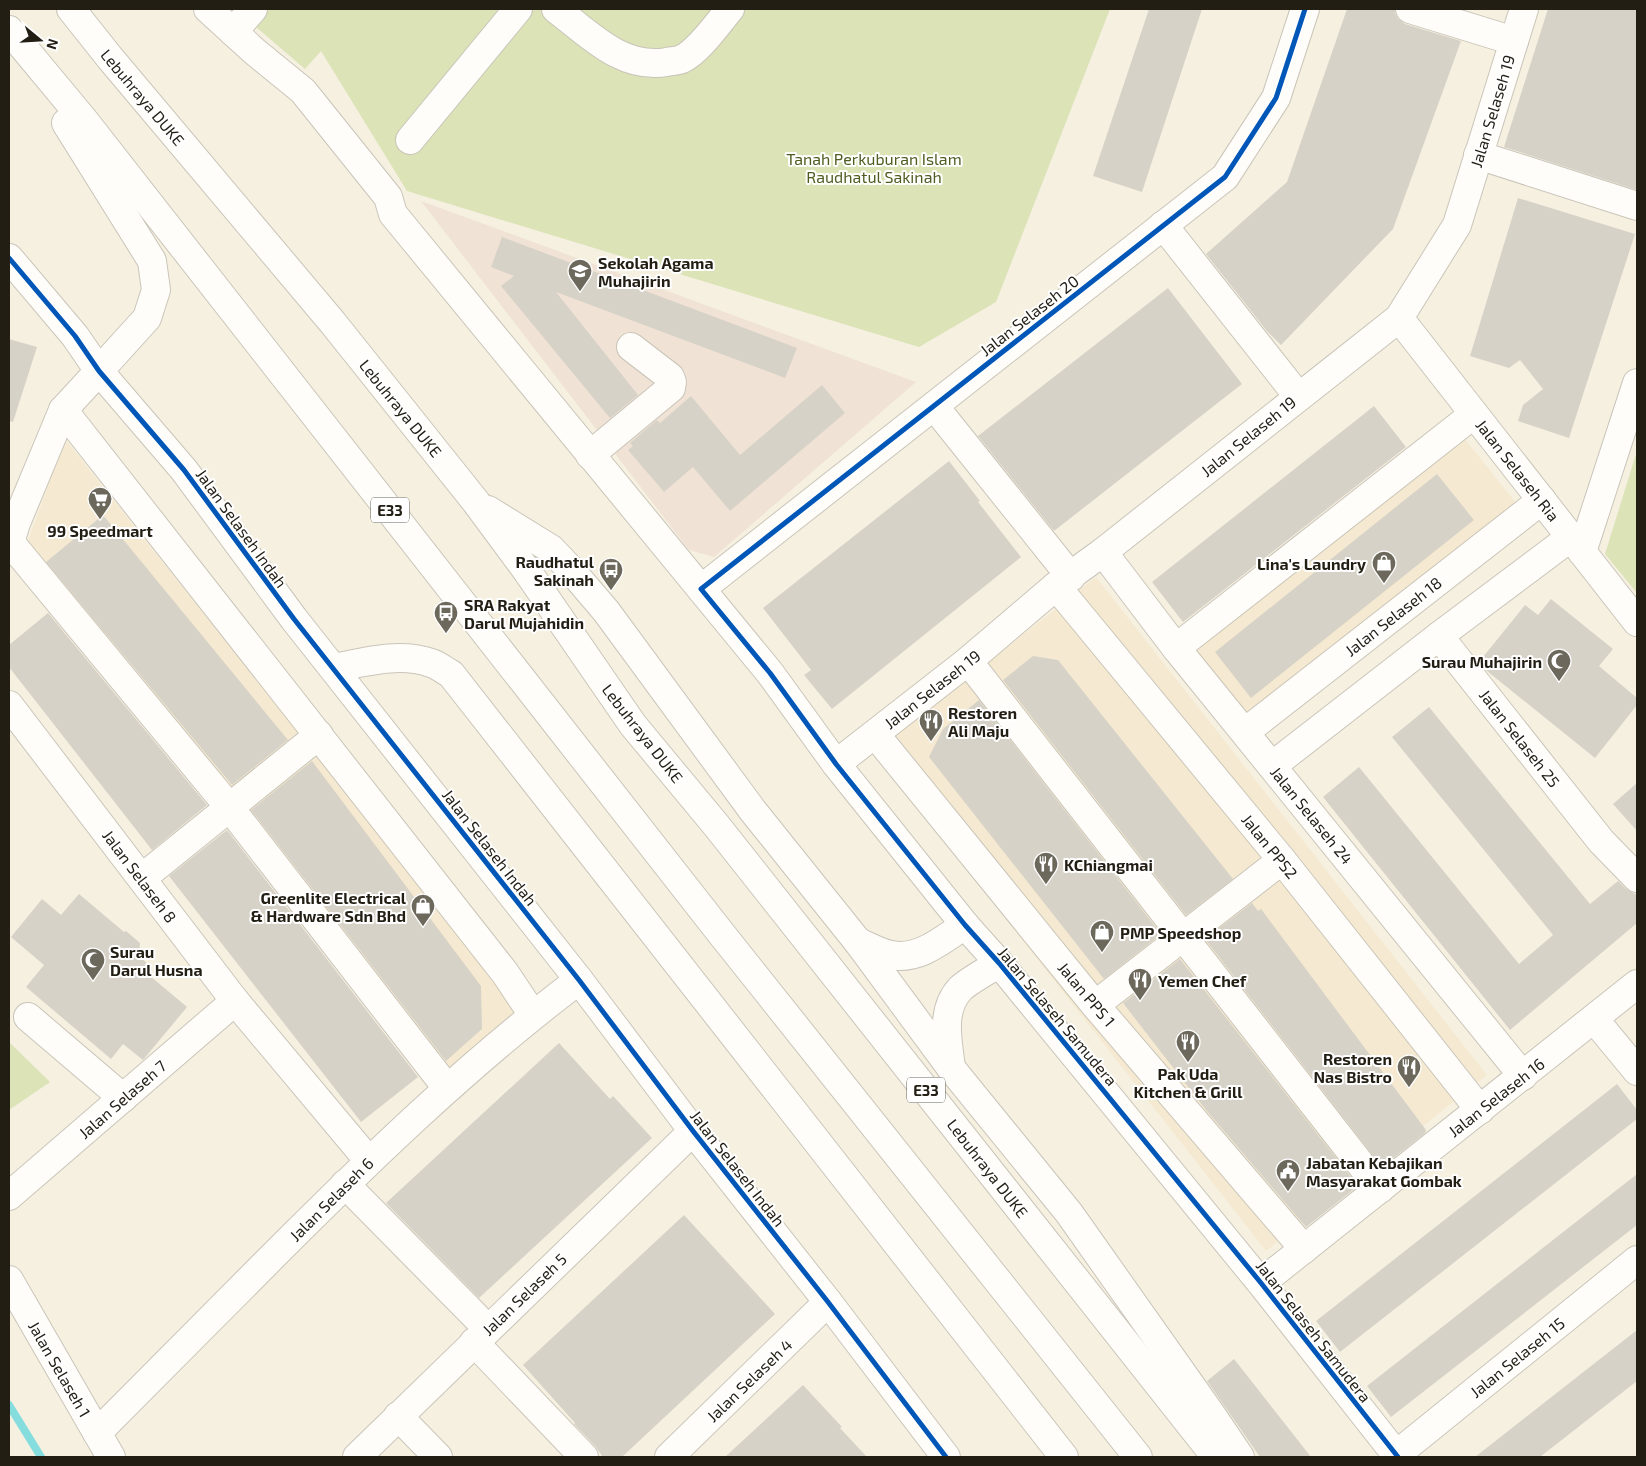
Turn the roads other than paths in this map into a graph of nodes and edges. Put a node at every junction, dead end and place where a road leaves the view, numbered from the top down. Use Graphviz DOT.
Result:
graph roads {
  1 [pos="71,9"];
  2 [pos="208,9"];
  3 [pos="253,9"];
  4 [pos="518,9"];
  5 [pos="556,9"];
  6 [pos="730,9"];
  7 [pos="1305,9"];
  8 [pos="1410,9"];
  9 [pos="1524,9"];
  10 [pos="9,30"];
  11 [pos="233,32"];
  12 [pos="1514,41"];
  13 [pos="410,140"];
  14 [pos="1478,155"];
  15 [pos="1637,206"];
  16 [pos="1163,225"];
  17 [pos="9,258"];
  18 [pos="1399,318"];
  19 [pos="630,347"];
  20 [pos="99,371"];
  21 [pos="1637,383"];
  22 [pos="1298,396"];
  23 [pos="934,406"];
  24 [pos="63,410"];
  25 [pos="1474,414"];
  26 [pos="590,455"];
  27 [pos="1542,500"];
  28 [pos="476,502"];
  29 [pos="9,544"];
  30 [pos="1576,544"];
  31 [pos="1103,552"];
  32 [pos="1063,582"];
  33 [pos="702,590"];
  34 [pos="1637,622"];
  35 [pos="1439,636"];
  36 [pos="1176,648"];
  37 [pos="968,661"];
  38 [pos="334,668"];
  39 [pos="9,705"];
  40 [pos="1245,732"];
  41 [pos="875,734"];
  42 [pos="319,735"];
  43 [pos="836,764"];
  44 [pos="1272,766"];
  45 [pos="230,808"];
  46 [pos="1282,860"];
  47 [pos="142,878"];
  48 [pos="1637,878"];
  49 [pos="965,925"];
  50 [pos="1182,936"];
  51 [pos="858,942"];
  52 [pos="999,963"];
  53 [pos="579,980"];
  54 [pos="1637,984"];
  55 [pos="235,1002"];
  56 [pos="1095,1005"];
  57 [pos="533,1015"];
  58 [pos="28,1018"];
  59 [pos="1594,1019"];
  60 [pos="951,1068"];
  61 [pos="1637,1071"];
  62 [pos="1523,1076"];
  63 [pos="447,1088"];
  64 [pos="122,1098"];
  65 [pos="1480,1110"];
  66 [pos="693,1131"];
  67 [pos="369,1161"];
  68 [pos="345,1184"];
  69 [pos="1380,1189"];
  70 [pos="9,1196"];
  71 [pos="1304,1249"];
  72 [pos="1637,1260"];
  73 [pos="9,1280"];
  74 [pos="1261,1283"];
  75 [pos="828,1302"];
  76 [pos="481,1335"];
  77 [pos="398,1416"];
  78 [pos="96,1434"];
  79 [pos="1397,1456"];
  80 [pos="111,1457"];
  81 [pos="357,1457"];
  82 [pos="438,1457"];
  83 [pos="584,1457"];
  84 [pos="669,1457"];
  85 [pos="946,1457"];
  86 [pos="1064,1457"];
  87 [pos="1138,1457"];
  88 [pos="1216,1457"];
  89 [pos="1240,1457"];
  1 -- 28 [label="main road, Lebuhraya DUKE / E33"];
  2 -- 11 [label="main road, Jalan Selaseh Samudera"];
  3 -- 11 [label="main road"];
  4 -- 13 [label="main road"];
  5 -- 6 [label="main road"];
  7 -- 16 [label="main road, Jalan Selaseh 20"];
  8 -- 12 [label="main road"];
  9 -- 12 [label="main road, Jalan Selaseh 19"];
  10 -- 20 [label="main road"];
  10 -- 87 [label="main road, E33"];
  11 -- 26 [label="main road, Jalan Selaseh Samudera"];
  12 -- 14 [label="main road, Jalan Selaseh 19"];
  14 -- 15 [label="main road"];
  14 -- 18 [label="main road, Jalan Selaseh 19"];
  16 -- 22 [label="main road"];
  16 -- 23 [label="main road, Jalan Selaseh 20"];
  17 -- 20 [label="main road, Jalan Selaseh Indah"];
  18 -- 22 [label="main road, Jalan Selaseh 19"];
  18 -- 25 [label="main road, Jalan Selaseh Ria"];
  19 -- 26 [label="main road"];
  20 -- 24 [label="main road"];
  20 -- 38 [label="main road, Jalan Selaseh Indah"];
  21 -- 30 [label="main road"];
  22 -- 31 [label="main road, Jalan Selaseh 19"];
  23 -- 32 [label="main road, Jalan PPS2"];
  23 -- 33 [label="main road, Jalan Selaseh 20"];
  24 -- 29 [label="main road"];
  24 -- 42 [label="main road"];
  25 -- 27 [label="main road, Jalan Selaseh Ria"];
  25 -- 36 [label="main road"];
  26 -- 33 [label="main road, Jalan Selaseh Samudera"];
  27 -- 30 [label="main road, Jalan Selaseh Ria"];
  27 -- 40 [label="main road, Jalan Selaseh 18"];
  28 -- 51 [label="main road"];
  28 -- 88 [label="main road, Lebuhraya DUKE / E33"];
  29 -- 45 [label="main road"];
  30 -- 34 [label="main road, Jalan Selaseh Ria"];
  30 -- 35 [label="main road"];
  31 -- 32 [label="main road, Jalan Selaseh 19"];
  31 -- 36 [label="main road, Jalan Selaseh 24"];
  32 -- 37 [label="main road, Jalan Selaseh 19"];
  32 -- 46 [label="main road, Jalan PPS2"];
  33 -- 43 [label="main road, Jalan Selaseh Samudera"];
  35 -- 44 [label="main road"];
  35 -- 48 [label="main road, Jalan Selaseh 25"];
  36 -- 40 [label="main road, Jalan Selaseh 24"];
  37 -- 41 [label="main road, Jalan Selaseh 19"];
  37 -- 50 [label="main road"];
  38 -- 53 [label="main road, Jalan Selaseh Indah"];
  38 -- 86 [label="main road"];
  39 -- 47 [label="main road, Jalan Selaseh 8"];
  40 -- 44 [label="main road, Jalan Selaseh 24"];
  41 -- 43 [label="main road, Jalan Selaseh 19"];
  41 -- 56 [label="main road, Jalan PPS 1"];
  42 -- 45 [label="main road"];
  42 -- 57 [label="main road"];
  43 -- 49 [label="main road, Jalan Selaseh Samudera"];
  44 -- 62 [label="main road, Jalan Selaseh 24"];
  45 -- 47 [label="main road"];
  45 -- 63 [label="main road"];
  46 -- 50 [label="main road"];
  46 -- 65 [label="main road, Jalan PPS2"];
  47 -- 55 [label="main road, Jalan Selaseh 8"];
  49 -- 51 [label="main road"];
  49 -- 52 [label="main road, Jalan Selaseh Samudera"];
  50 -- 56 [label="main road"];
  50 -- 69 [label="main road"];
  51 -- 60 [label="main road"];
  52 -- 60 [label="main road"];
  52 -- 74 [label="main road, Jalan Selaseh Samudera"];
  53 -- 57 [label="main road, Jalan Selaseh 6"];
  53 -- 66 [label="main road, Jalan Selaseh Indah"];
  54 -- 59 [label="main road, Jalan Selaseh 16"];
  55 -- 64 [label="main road, Jalan Selaseh 7"];
  55 -- 67 [label="main road, Jalan Selaseh 8"];
  56 -- 71 [label="main road, Jalan PPS 1"];
  57 -- 63 [label="main road, Jalan Selaseh 6"];
  58 -- 64 [label="main road"];
  59 -- 61 [label="main road"];
  59 -- 62 [label="main road, Jalan Selaseh 16"];
  60 -- 89 [label="main road"];
  62 -- 65 [label="main road, Jalan Selaseh 16"];
  63 -- 67 [label="main road, Jalan Selaseh 6"];
  64 -- 70 [label="main road, Jalan Selaseh 7"];
  65 -- 69 [label="main road, Jalan Selaseh 16"];
  66 -- 75 [label="main road, Jalan Selaseh Indah"];
  66 -- 76 [label="main road, Jalan Selaseh 5"];
  67 -- 68 [label="main road, Jalan Selaseh 6"];
  68 -- 76 [label="main road"];
  68 -- 78 [label="main road, Jalan Selaseh 6"];
  69 -- 71 [label="main road, Jalan Selaseh 16"];
  71 -- 74 [label="main road, Jalan Selaseh 16"];
  72 -- 79 [label="main road, Jalan Selaseh 15"];
  73 -- 78 [label="main road, Jalan Selaseh 1"];
  74 -- 79 [label="main road, Jalan Selaseh Samudera"];
  75 -- 84 [label="main road, Jalan Selaseh 4"];
  75 -- 85 [label="main road, Jalan Selaseh Indah"];
  76 -- 77 [label="main road, Jalan Selaseh 5"];
  76 -- 83 [label="main road"];
  77 -- 81 [label="main road, Jalan Selaseh 5"];
  77 -- 82 [label="main road"];
  78 -- 80 [label="main road, Jalan Selaseh 1"];
}
